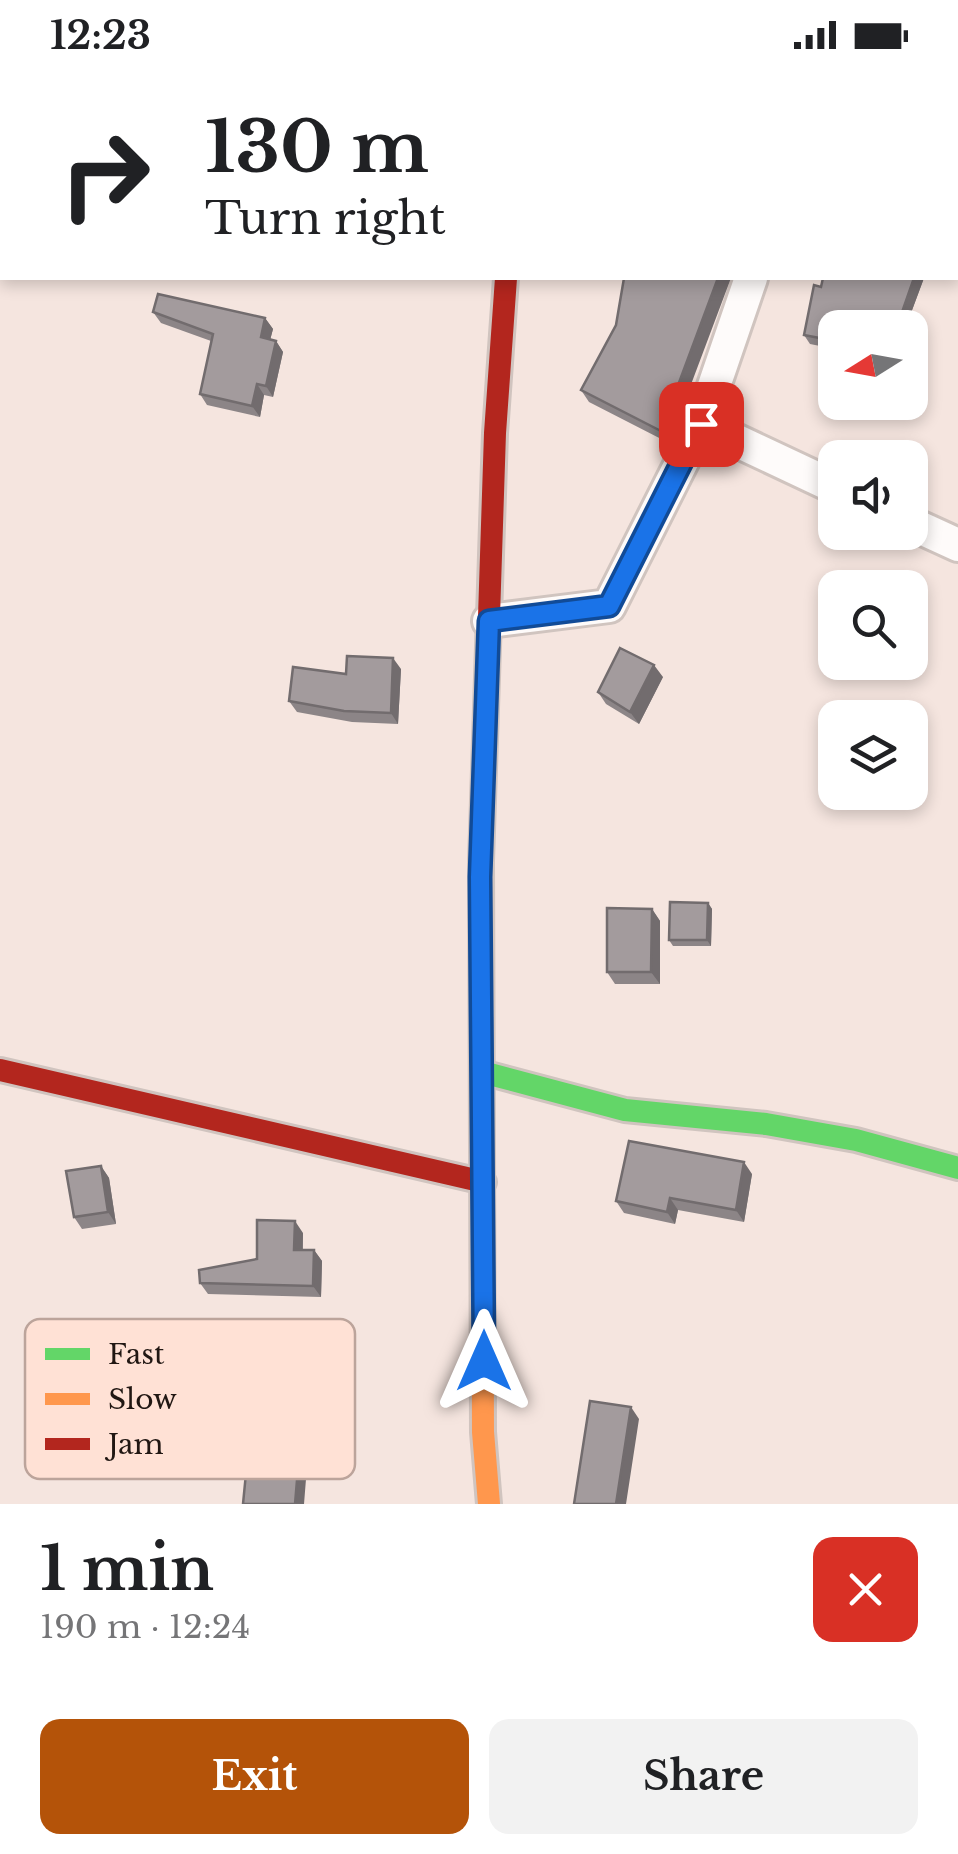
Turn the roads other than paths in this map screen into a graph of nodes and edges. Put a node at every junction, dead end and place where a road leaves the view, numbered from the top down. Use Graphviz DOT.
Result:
graph roads {
  1 [pos="506,280"];
  2 [pos="750,280"];
  3 [pos="701,424"];
  4 [pos="818,479"];
  5 [pos="928,531"];
  6 [pos="958,545"];
  7 [pos="489,621"];
  8 [pos="0,1070"];
  9 [pos="482,1072"];
  10 [pos="958,1168"];
  11 [pos="484,1182"];
  12 [pos="489,1504"];
  1 -- 7 [label="street"];
  2 -- 3 [label="street"];
  3 -- 4 [label="street"];
  3 -- 7 [label="street"];
  5 -- 6 [label="street"];
  7 -- 9 [label="street"];
  8 -- 11 [label="street"];
  9 -- 10 [label="street"];
  9 -- 11 [label="street"];
  11 -- 12 [label="street"];
}
